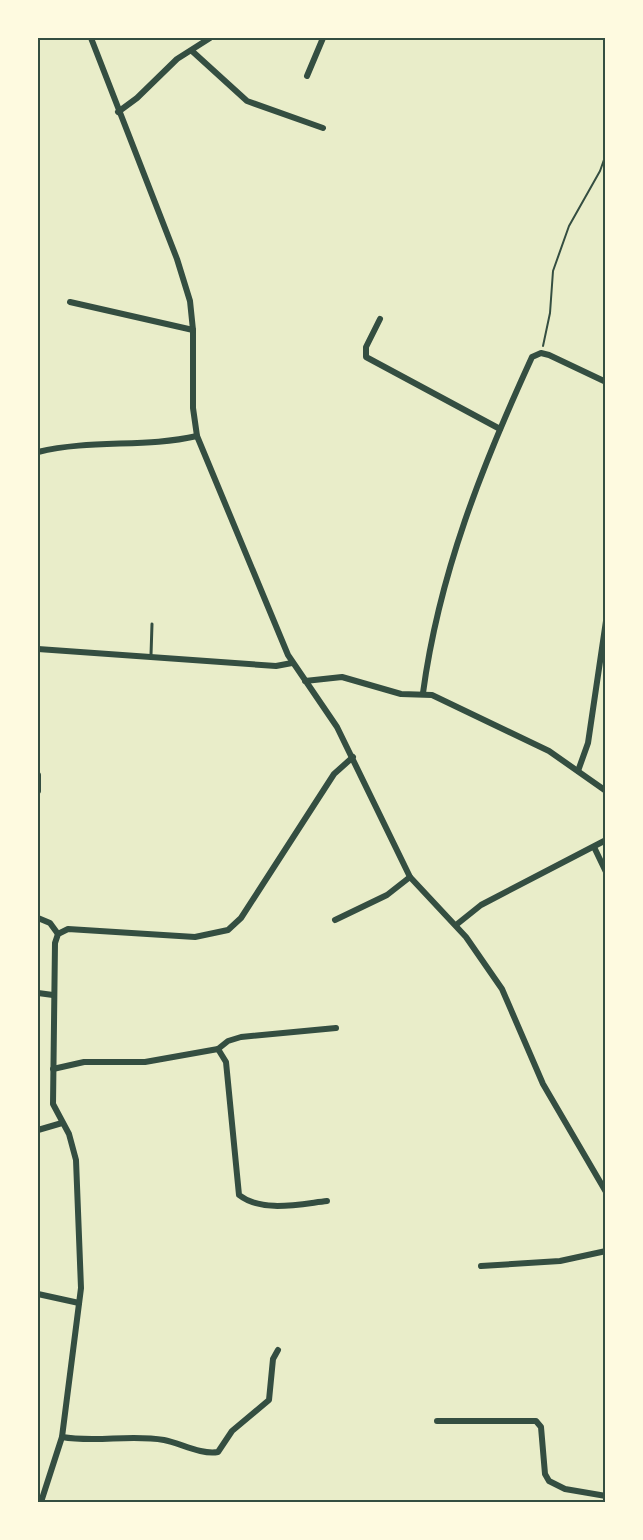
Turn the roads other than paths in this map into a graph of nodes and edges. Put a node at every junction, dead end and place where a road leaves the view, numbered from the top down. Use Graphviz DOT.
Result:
graph roads {
  1 [pos="91,38"];
  2 [pos="210,38"];
  3 [pos="323,38"];
  4 [pos="192,51"];
  5 [pos="307,76"];
  6 [pos="118,112"];
  7 [pos="322,128"];
  8 [pos="70,302"];
  9 [pos="380,319"];
  10 [pos="193,330"];
  11 [pos="606,382"];
  12 [pos="500,429"];
  13 [pos="197,436"];
  14 [pos="38,452"];
  15 [pos="606,621"];
  16 [pos="152,624"];
  17 [pos="38,649"];
  18 [pos="151,657"];
  19 [pos="292,663"];
  20 [pos="305,681"];
  21 [pos="423,693"];
  22 [pos="353,757"];
  23 [pos="578,771"];
  24 [pos="38,775"];
  25 [pos="38,791"];
  26 [pos="606,791"];
  27 [pos="606,840"];
  28 [pos="594,847"];
  29 [pos="606,872"];
  30 [pos="410,878"];
  31 [pos="38,918"];
  32 [pos="335,920"];
  33 [pos="456,925"];
  34 [pos="58,934"];
  35 [pos="38,993"];
  36 [pos="53,995"];
  37 [pos="336,1028"];
  38 [pos="218,1049"];
  39 [pos="53,1069"];
  40 [pos="62,1123"];
  41 [pos="38,1130"];
  42 [pos="604,1187"];
  43 [pos="327,1201"];
  44 [pos="606,1251"];
  45 [pos="481,1266"];
  46 [pos="38,1294"];
  47 [pos="79,1303"];
  48 [pos="278,1350"];
  49 [pos="437,1421"];
  50 [pos="62,1437"];
  51 [pos="606,1496"];
  52 [pos="41,1503"];
  1 -- 6 [label="street"];
  2 -- 4 [label="street"];
  3 -- 5 [label="street"];
  4 -- 6 [label="street"];
  4 -- 7 [label="street"];
  6 -- 10 [label="street"];
  8 -- 10 [label="street"];
  9 -- 12 [label="street"];
  10 -- 13 [label="street"];
  11 -- 12 [label="street"];
  12 -- 21 [label="street"];
  13 -- 14 [label="street"];
  13 -- 19 [label="street"];
  15 -- 23 [label="street"];
  16 -- 18 [label="lane"];
  17 -- 18 [label="street"];
  18 -- 19 [label="street"];
  19 -- 20 [label="street"];
  20 -- 21 [label="street"];
  20 -- 22 [label="street"];
  21 -- 23 [label="street"];
  22 -- 30 [label="street"];
  22 -- 34 [label="street"];
  23 -- 26 [label="street"];
  24 -- 25 [label="street"];
  27 -- 28 [label="street"];
  28 -- 29 [label="street"];
  28 -- 33 [label="street"];
  30 -- 32 [label="street"];
  30 -- 33 [label="street"];
  31 -- 34 [label="street"];
  33 -- 42 [label="street"];
  34 -- 36 [label="street"];
  35 -- 36 [label="street"];
  36 -- 39 [label="street"];
  37 -- 38 [label="street"];
  38 -- 39 [label="street"];
  38 -- 43 [label="street"];
  39 -- 40 [label="street"];
  40 -- 41 [label="street"];
  40 -- 47 [label="street"];
  44 -- 45 [label="street"];
  46 -- 47 [label="street"];
  47 -- 50 [label="street"];
  48 -- 50 [label="street"];
  49 -- 51 [label="street"];
  50 -- 52 [label="street"];
}
